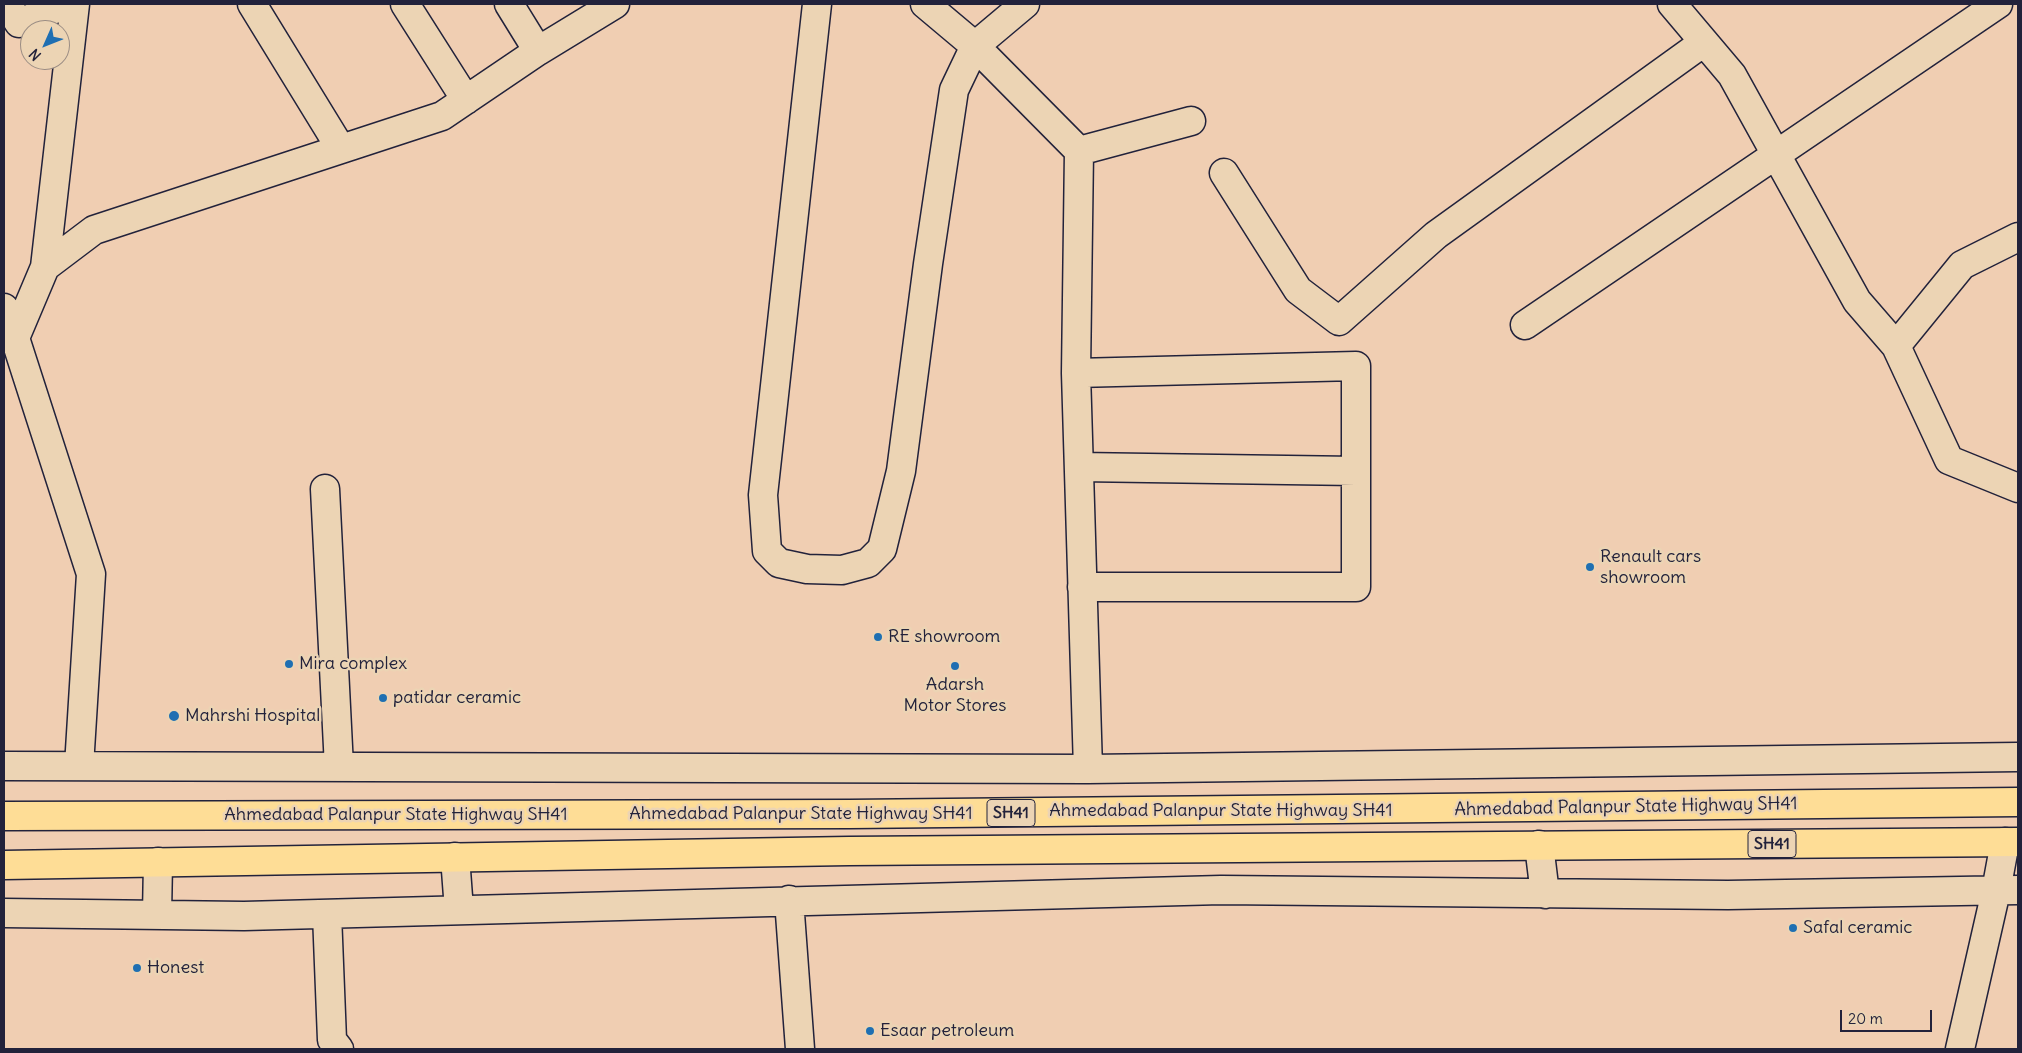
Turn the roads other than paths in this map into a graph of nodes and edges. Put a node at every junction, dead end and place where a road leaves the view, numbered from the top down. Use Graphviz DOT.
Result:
graph roads {
  1 [pos="7,4"];
  2 [pos="67,4"];
  3 [pos="76,4"];
  4 [pos="252,4"];
  5 [pos="405,4"];
  6 [pos="509,4"];
  7 [pos="615,4"];
  8 [pos="817,4"];
  9 [pos="925,4"];
  10 [pos="1025,4"];
  11 [pos="1672,4"];
  12 [pos="1998,4"];
  13 [pos="1704,42"];
  14 [pos="975,46"];
  15 [pos="538,51"];
  16 [pos="466,100"];
  17 [pos="1191,120"];
  18 [pos="342,149"];
  19 [pos="1079,151"];
  20 [pos="1776,155"];
  21 [pos="1224,172"];
  22 [pos="2018,237"];
  23 [pos="45,267"];
  24 [pos="4,308"];
  25 [pos="1526,325"];
  26 [pos="15,338"];
  27 [pos="1896,346"];
  28 [pos="1076,373"];
  29 [pos="1079,467"];
  30 [pos="1356,470"];
  31 [pos="2018,488"];
  32 [pos="325,489"];
  33 [pos="1082,587"];
  34 [pos="2018,757"];
  35 [pos="4,766"];
  36 [pos="79,766"];
  37 [pos="339,767"];
  38 [pos="1088,769"];
  39 [pos="2018,802"];
  40 [pos="4,816"];
  41 [pos="2012,842"];
  42 [pos="1539,845"];
  43 [pos="455,857"];
  44 [pos="158,862"];
  45 [pos="4,865"];
  46 [pos="2007,891"];
  47 [pos="1545,894"];
  48 [pos="789,900"];
  49 [pos="459,910"];
  50 [pos="4,913"];
  51 [pos="327,914"];
  52 [pos="157,915"];
  53 [pos="339,1049"];
  54 [pos="800,1049"];
  55 [pos="1960,1049"];
  1 -- 2 [label="street"];
  3 -- 23 [label="street"];
  4 -- 18 [label="street"];
  5 -- 16 [label="street"];
  6 -- 15 [label="street"];
  7 -- 15 [label="street"];
  8 -- 14 [label="street"];
  9 -- 14 [label="street"];
  10 -- 14 [label="street"];
  11 -- 13 [label="street"];
  12 -- 20 [label="street"];
  13 -- 20 [label="street"];
  13 -- 21 [label="street"];
  14 -- 19 [label="street"];
  15 -- 16 [label="street"];
  16 -- 18 [label="street"];
  17 -- 19 [label="street"];
  18 -- 23 [label="street"];
  19 -- 28 [label="street"];
  20 -- 25 [label="street"];
  20 -- 27 [label="street"];
  22 -- 27 [label="street"];
  23 -- 26 [label="street"];
  24 -- 26 [label="street"];
  26 -- 36 [label="street"];
  27 -- 31 [label="street"];
  28 -- 29 [label="street"];
  28 -- 30 [label="street"];
  29 -- 30 [label="street"];
  29 -- 33 [label="street"];
  30 -- 33 [label="street"];
  32 -- 37 [label="street"];
  33 -- 38 [label="street"];
  34 -- 38 [label="street"];
  35 -- 36 [label="street"];
  36 -- 37 [label="street"];
  37 -- 38 [label="street"];
  39 -- 40 [label="main road, Ahmedabad Palanpur State Highway SH41 / SH41"];
  41 -- 42 [label="main road, SH41"];
  41 -- 46 [label="street"];
  42 -- 43 [label="main road, SH41"];
  42 -- 47 [label="street"];
  43 -- 44 [label="main road, SH41"];
  43 -- 49 [label="street"];
  44 -- 45 [label="main road, SH41"];
  44 -- 52 [label="street"];
  46 -- 47 [label="street"];
  46 -- 55 [label="street"];
  47 -- 48 [label="street"];
  48 -- 49 [label="street"];
  48 -- 54 [label="street"];
  49 -- 51 [label="street"];
  50 -- 52 [label="street"];
  51 -- 52 [label="street"];
  51 -- 53 [label="street"];
}
